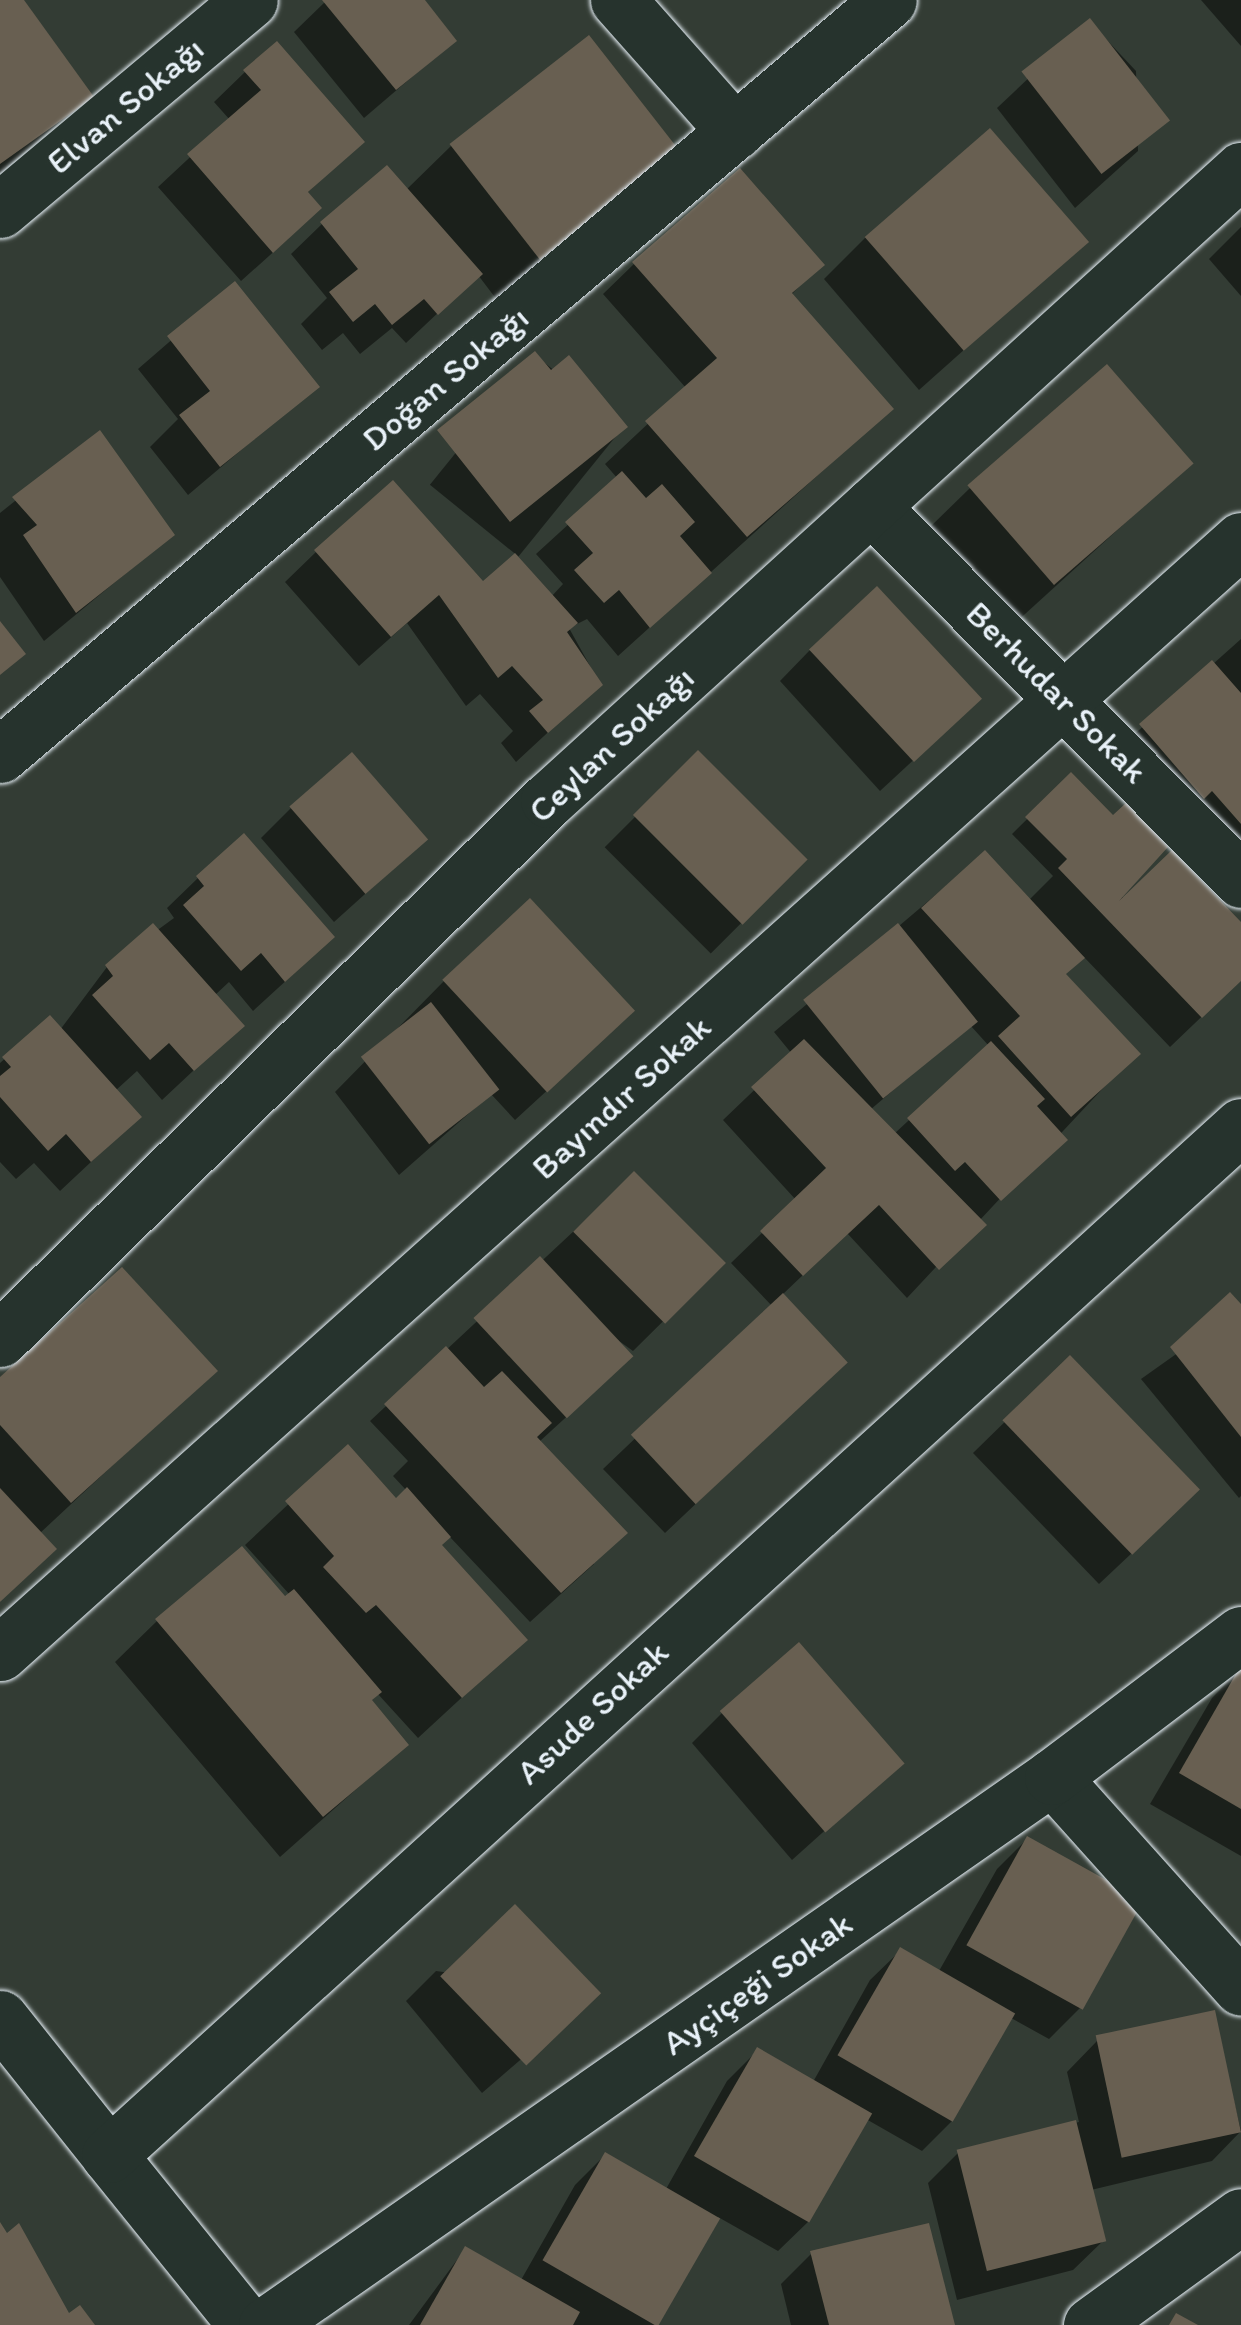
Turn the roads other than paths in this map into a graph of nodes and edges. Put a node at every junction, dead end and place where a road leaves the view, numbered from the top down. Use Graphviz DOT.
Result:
graph roads {
  1 [pos="250,0"];
  2 [pos="618,0"];
  3 [pos="890,0"];
  4 [pos="735,132"];
  5 [pos="1241,170"];
  6 [pos="0,210"];
  7 [pos="871,506"];
  8 [pos="1241,540"];
  9 [pos="1065,698"];
  10 [pos="0,755"];
  11 [pos="1241,880"];
  12 [pos="1241,1126"];
  13 [pos="0,1340"];
  14 [pos="1241,1634"];
  15 [pos="0,1653"];
  16 [pos="1052,1778"];
  17 [pos="1241,1988"];
  18 [pos="0,2018"];
  19 [pos="109,2155"];
  20 [pos="1241,2216"];
  21 [pos="246,2325"];
  22 [pos="266,2325"];
  23 [pos="1091,2325"];
  1 -- 6 [label="street, Elvan Sokağı"];
  2 -- 4 [label="street"];
  3 -- 4 [label="street, Doğan Sokağı"];
  4 -- 10 [label="street, Doğan Sokağı"];
  5 -- 7 [label="street, Ceylan Sokağı"];
  7 -- 9 [label="street, Berhudar Sokak"];
  7 -- 13 [label="street, Ceylan Sokağı"];
  8 -- 9 [label="street, Bayındır Sokak"];
  9 -- 11 [label="street, Berhudar Sokak"];
  9 -- 15 [label="street, Bayındır Sokak"];
  12 -- 19 [label="street, Asude Sokak"];
  14 -- 16 [label="street, Ayçiçeği Sokak"];
  16 -- 17 [label="street"];
  16 -- 22 [label="street, Ayçiçeği Sokak"];
  18 -- 19 [label="street"];
  19 -- 21 [label="street"];
  20 -- 23 [label="street"];
}
